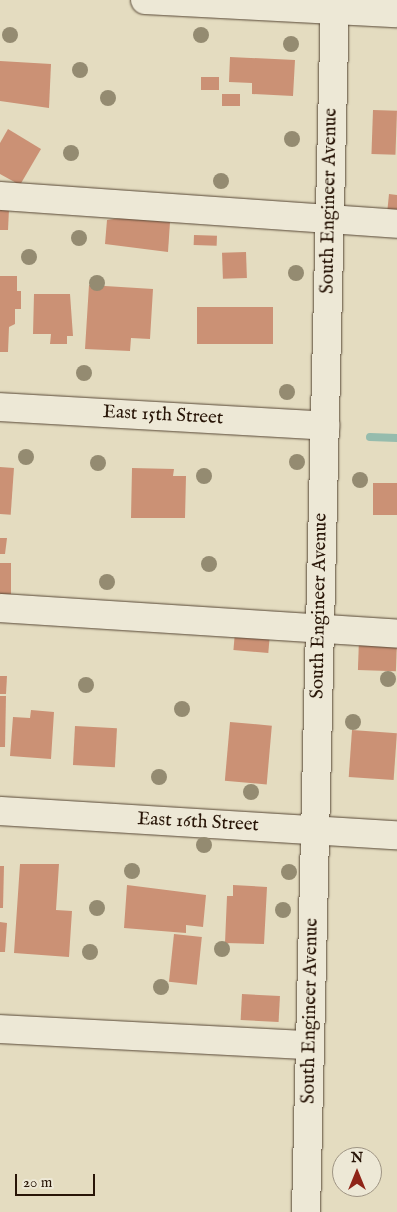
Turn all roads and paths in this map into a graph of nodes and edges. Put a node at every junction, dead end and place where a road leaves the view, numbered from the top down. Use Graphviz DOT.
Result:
graph roads {
  1 [pos="145,0"];
  2 [pos="335,4"];
  3 [pos="397,13"];
  4 [pos="0,196"];
  5 [pos="330,220"];
  6 [pos="397,224"];
  7 [pos="0,407"];
  8 [pos="325,426"];
  9 [pos="0,608"];
  10 [pos="320,632"];
  11 [pos="397,634"];
  12 [pos="0,811"];
  13 [pos="316,830"];
  14 [pos="397,834"];
  15 [pos="0,1029"];
  16 [pos="310,1045"];
  17 [pos="306,1212"];
  1 -- 2 [label="street"];
  2 -- 3 [label="street"];
  2 -- 5 [label="street, South Engineer Avenue"];
  4 -- 5 [label="street"];
  5 -- 6 [label="street"];
  5 -- 8 [label="street, South Engineer Avenue"];
  7 -- 8 [label="street, East 15th Street"];
  8 -- 10 [label="street, South Engineer Avenue"];
  9 -- 10 [label="street"];
  10 -- 11 [label="street"];
  10 -- 13 [label="street, South Engineer Avenue"];
  12 -- 13 [label="street, East 16th Street"];
  13 -- 14 [label="street, East 16th Street"];
  13 -- 16 [label="street, South Engineer Avenue"];
  15 -- 16 [label="street"];
  16 -- 17 [label="street, South Engineer Avenue"];
}
